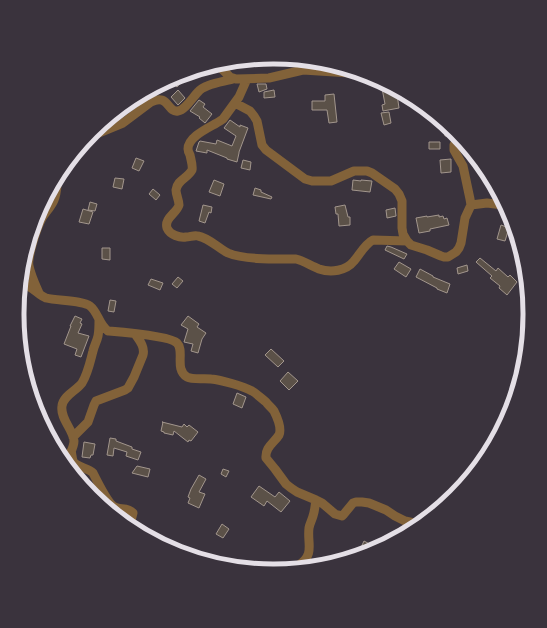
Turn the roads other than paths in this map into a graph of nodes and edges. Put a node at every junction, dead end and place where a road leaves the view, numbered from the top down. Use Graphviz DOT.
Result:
graph roads {
  1 [pos="302,67"];
  2 [pos="223,70"];
  3 [pos="326,70"];
  4 [pos="233,79"];
  5 [pos="247,79"];
  6 [pos="235,103"];
  7 [pos="104,131"];
  8 [pos="455,143"];
  9 [pos="57,190"];
  10 [pos="497,204"];
  11 [pos="471,205"];
  12 [pos="44,216"];
  13 [pos="407,241"];
  14 [pos="29,266"];
  15 [pos="26,285"];
  16 [pos="41,296"];
  17 [pos="99,320"];
  18 [pos="135,334"];
  19 [pos="73,437"];
  20 [pos="69,455"];
  21 [pos="316,500"];
  22 [pos="111,503"];
  23 [pos="116,507"];
  24 [pos="132,519"];
  25 [pos="410,522"];
  26 [pos="304,561"];
  1 -- 3 [label="street"];
  1 -- 5 [label="street"];
  2 -- 4 [label="street"];
  4 -- 5 [label="street"];
  4 -- 7 [label="street"];
  5 -- 6 [label="street"];
  6 -- 13 [label="street"];
  6 -- 13 [label="street"];
  8 -- 11 [label="street"];
  9 -- 12 [label="street"];
  10 -- 11 [label="street"];
  11 -- 13 [label="street"];
  14 -- 16 [label="street"];
  15 -- 16 [label="street"];
  16 -- 17 [label="street"];
  17 -- 18 [label="street"];
  17 -- 19 [label="street"];
  18 -- 19 [label="street"];
  18 -- 21 [label="street"];
  19 -- 20 [label="street"];
  20 -- 22 [label="street"];
  21 -- 25 [label="street"];
  21 -- 26 [label="street"];
  23 -- 24 [label="street"];
}
